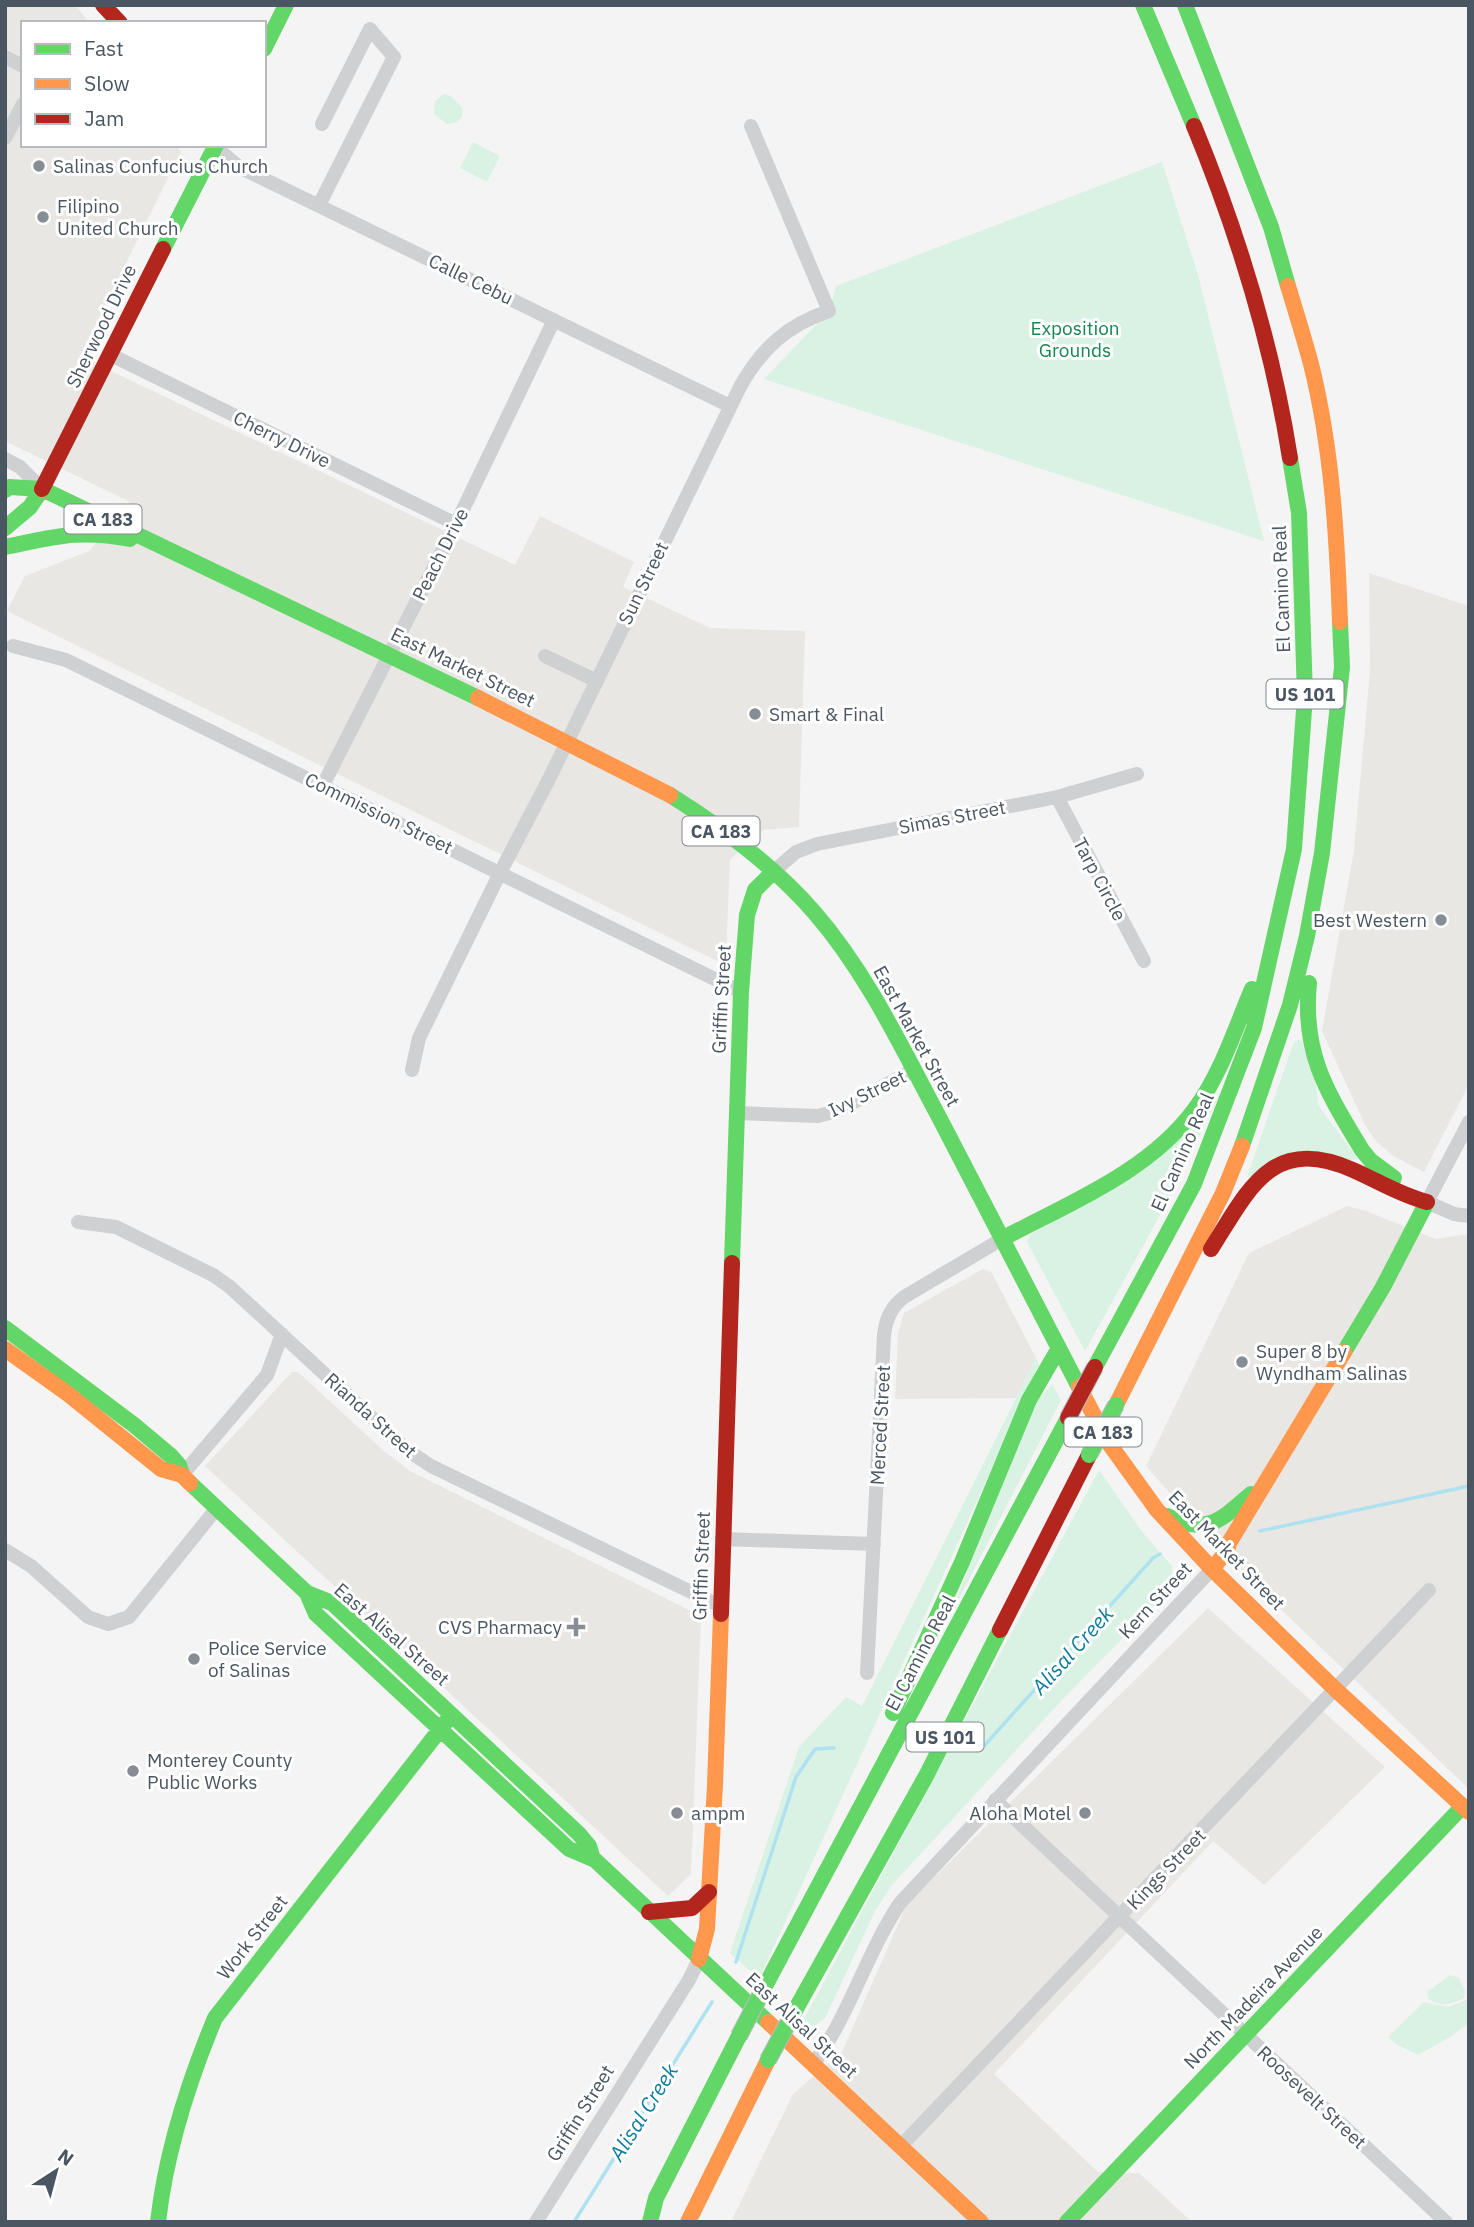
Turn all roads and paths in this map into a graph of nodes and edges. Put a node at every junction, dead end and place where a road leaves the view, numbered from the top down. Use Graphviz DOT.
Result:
graph roads {
  1 [pos="103,5"];
  2 [pos="286,5"];
  3 [pos="1143,5"];
  4 [pos="1185,5"];
  5 [pos="118,21"];
  6 [pos="266,45"];
  7 [pos="5,57"];
  8 [pos="21,64"];
  9 [pos="21,108"];
  10 [pos="322,124"];
  11 [pos="751,126"];
  12 [pos="5,138"];
  13 [pos="214,147"];
  14 [pos="216,147"];
  15 [pos="319,205"];
  16 [pos="554,320"];
  17 [pos="109,354"];
  18 [pos="730,406"];
  19 [pos="5,459"];
  20 [pos="43,488"];
  21 [pos="5,489"];
  22 [pos="456,524"];
  23 [pos="5,528"];
  24 [pos="5,547"];
  25 [pos="164,548"];
  26 [pos="13,646"];
  27 [pos="389,654"];
  28 [pos="545,656"];
  29 [pos="595,680"];
  30 [pos="566,741"];
  31 [pos="1138,774"];
  32 [pos="323,785"];
  33 [pos="1057,797"];
  34 [pos="773,872"];
  35 [pos="500,873"];
  36 [pos="1316,891"];
  37 [pos="1273,942"];
  38 [pos="1144,961"];
  39 [pos="741,992"];
  40 [pos="412,1070"];
  41 [pos="912,1071"];
  42 [pos="737,1113"];
  43 [pos="1469,1122"];
  44 [pos="1427,1202"];
  45 [pos="1469,1216"];
  46 [pos="78,1222"];
  47 [pos="1002,1239"];
  48 [pos="5,1328"];
  49 [pos="282,1334"];
  50 [pos="1059,1348"];
  51 [pos="5,1349"];
  52 [pos="1139,1359"];
  53 [pos="182,1475"];
  54 [pos="1265,1483"];
  55 [pos="217,1508"];
  56 [pos="1157,1510"];
  57 [pos="722,1539"];
  58 [pos="874,1544"];
  59 [pos="5,1550"];
  60 [pos="1212,1569"];
  61 [pos="1429,1590"];
  62 [pos="307,1592"];
  63 [pos="720,1606"];
  64 [pos="867,1672"];
  65 [pos="1335,1689"];
  66 [pos="452,1714"];
  67 [pos="440,1730"];
  68 [pos="995,1800"];
  69 [pos="1467,1806"];
  70 [pos="846,1837"];
  71 [pos="593,1859"];
  72 [pos="709,1892"];
  73 [pos="649,1912"];
  74 [pos="1120,1917"];
  75 [pos="699,1959"];
  76 [pos="1246,2035"];
  77 [pos="814,2063"];
  78 [pos="901,2146"];
  79 [pos="656,2198"];
  80 [pos="691,2218"];
  81 [pos="158,2222"];
  82 [pos="536,2222"];
  83 [pos="639,2222"];
  84 [pos="650,2222"];
  85 [pos="981,2222"];
  86 [pos="1067,2222"];
  87 [pos="1446,2222"];
  1 -- 5 [label="main road"];
  2 -- 6 [label="main road"];
  3 -- 37 [label="main road, El Camino Real / US 101"];
  4 -- 36 [label="main road, US 101"];
  7 -- 8 [label="street"];
  9 -- 12 [label="street"];
  10 -- 15 [label="street"];
  11 -- 18 [label="street, Sun Street"];
  13 -- 17 [label="main road, Sherwood Drive"];
  14 -- 15 [label="street, Calle Cebu"];
  15 -- 16 [label="street, Calle Cebu"];
  16 -- 18 [label="street, Calle Cebu"];
  16 -- 22 [label="street, Peach Drive"];
  17 -- 20 [label="main road, Sherwood Drive"];
  17 -- 22 [label="street, Cherry Drive"];
  18 -- 29 [label="street, Sun Street"];
  19 -- 20 [label="street, East Market Street"];
  20 -- 21 [label="main road, CA 183"];
  20 -- 23 [label="main road, Sherwood Drive"];
  20 -- 25 [label="main road, East Market Street / CA 183"];
  22 -- 27 [label="street, Peach Drive"];
  24 -- 25 [label="main road"];
  25 -- 27 [label="main road, East Market Street / CA 183"];
  26 -- 32 [label="street, Commission Street"];
  27 -- 30 [label="main road, East Market Street / CA 183"];
  27 -- 32 [label="street, Peach Drive"];
  28 -- 29 [label="street"];
  29 -- 30 [label="street, Sun Street"];
  30 -- 34 [label="main road, East Market Street / CA 183"];
  30 -- 35 [label="street, Sun Street"];
  31 -- 33 [label="street, Simas Street"];
  32 -- 35 [label="street, Commission Street"];
  33 -- 34 [label="street, Simas Street"];
  33 -- 38 [label="street, Tarp Circle"];
  34 -- 39 [label="main road, Griffin Street"];
  34 -- 41 [label="main road, East Market Street / CA 183"];
  35 -- 39 [label="street, Commission Street"];
  35 -- 40 [label="street, Sun Street"];
  36 -- 44 [label="main road"];
  36 -- 52 [label="main road, US 101"];
  37 -- 47 [label="main road"];
  37 -- 70 [label="main road, El Camino Real / US 101, bridge"];
  39 -- 42 [label="main road, Griffin Street"];
  41 -- 42 [label="street, Ivy Street"];
  41 -- 47 [label="main road, East Market Street / CA 183"];
  42 -- 57 [label="main road, Griffin Street"];
  43 -- 44 [label="street, Kern Street"];
  44 -- 45 [label="street"];
  44 -- 52 [label="main road"];
  44 -- 54 [label="main road, Kern Street"];
  46 -- 49 [label="street, Rianda Street"];
  47 -- 50 [label="main road, East Market Street / CA 183"];
  47 -- 58 [label="street, Merced Street"];
  48 -- 53 [label="main road, East Alisal Street"];
  49 -- 53 [label="street"];
  49 -- 63 [label="street, Rianda Street"];
  50 -- 56 [label="main road, East Market Street / CA 183"];
  50 -- 70 [label="main road"];
  51 -- 53 [label="main road, East Alisal Street"];
  52 -- 80 [label="main road, US 101, bridge"];
  53 -- 55 [label="main road, East Alisal Street"];
  54 -- 56 [label="main road"];
  54 -- 60 [label="main road, Kern Street"];
  55 -- 59 [label="street"];
  55 -- 62 [label="main road, East Alisal Street"];
  56 -- 60 [label="main road, East Market Street / CA 183"];
  57 -- 58 [label="street"];
  57 -- 63 [label="main road, Griffin Street"];
  58 -- 64 [label="street, Merced Street"];
  60 -- 65 [label="main road, East Market Street"];
  60 -- 68 [label="street, Kern Street"];
  61 -- 65 [label="street, Kings Street"];
  62 -- 66 [label="main road, East Alisal Street"];
  62 -- 67 [label="main road, East Alisal Street"];
  63 -- 72 [label="main road, Griffin Street"];
  65 -- 69 [label="main road, East Market Street"];
  65 -- 74 [label="street, Kings Street"];
  66 -- 67 [label="main road, Work Street"];
  66 -- 71 [label="main road, East Alisal Street"];
  67 -- 71 [label="main road, East Alisal Street"];
  67 -- 81 [label="main road, Work Street"];
  68 -- 74 [label="street, Roosevelt Street"];
  68 -- 77 [label="street, Kern Street"];
  69 -- 76 [label="main road, North Madeira Avenue"];
  70 -- 79 [label="main road, El Camino Real / US 101, bridge"];
  71 -- 73 [label="main road, East Alisal Street"];
  72 -- 73 [label="main road"];
  72 -- 75 [label="main road, Griffin Street"];
  73 -- 75 [label="main road, East Alisal Street"];
  74 -- 76 [label="street, Roosevelt Street"];
  74 -- 78 [label="street, Kings Street"];
  75 -- 77 [label="main road, East Alisal Street"];
  75 -- 82 [label="street, Griffin Street"];
  76 -- 86 [label="main road, North Madeira Avenue"];
  76 -- 87 [label="street, Roosevelt Street"];
  77 -- 78 [label="main road, East Alisal Street"];
  78 -- 85 [label="main road, East Alisal Street"];
  79 -- 83 [label="main road"];
  79 -- 84 [label="main road, El Camino Real / US 101"];
}
